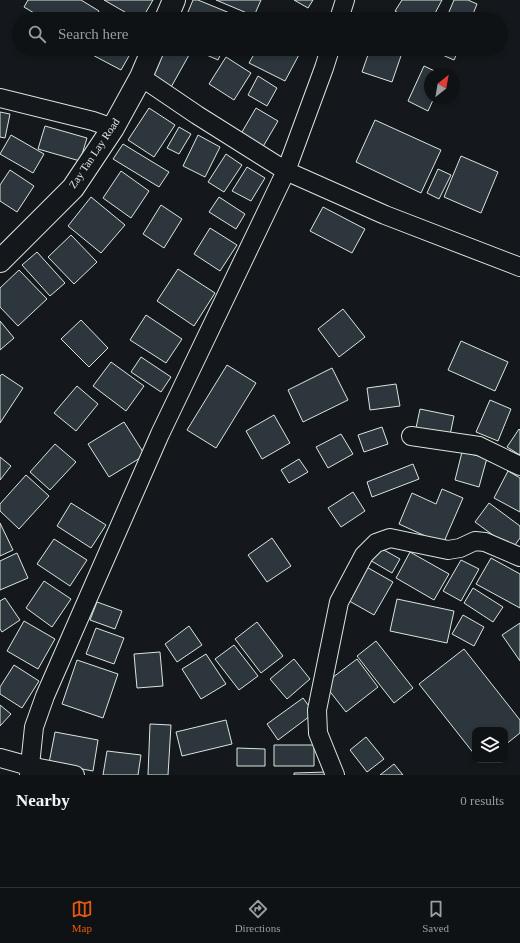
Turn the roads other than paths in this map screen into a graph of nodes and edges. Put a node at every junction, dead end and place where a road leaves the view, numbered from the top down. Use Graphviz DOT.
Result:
graph roads {
  1 [pos="174,0"];
  2 [pos="344,0"];
  3 [pos="169,12"];
  4 [pos="341,12"];
  5 [pos="150,56"];
  6 [pos="328,56"];
  7 [pos="141,77"];
  8 [pos="0,98"];
  9 [pos="113,128"];
  10 [pos="286,171"];
  11 [pos="0,262"];
  12 [pos="520,267"];
  13 [pos="411,436"];
  14 [pos="520,466"];
  15 [pos="520,558"];
  16 [pos="0,758"];
  17 [pos="29,771"];
  18 [pos="75,775"];
  19 [pos="335,775"];
  1 -- 3 [label="street"];
  2 -- 4 [label="street"];
  5 -- 7 [label="street, Zay Tan Lay Road"];
  6 -- 10 [label="street"];
  7 -- 9 [label="street, Zay Tan Lay Road"];
  7 -- 10 [label="street"];
  8 -- 9 [label="street"];
  9 -- 11 [label="street, Zay Tan Lay Road"];
  10 -- 12 [label="street"];
  10 -- 17 [label="street"];
  13 -- 14 [label="street"];
  15 -- 19 [label="street"];
  16 -- 17 [label="street"];
  17 -- 18 [label="street"];
}
